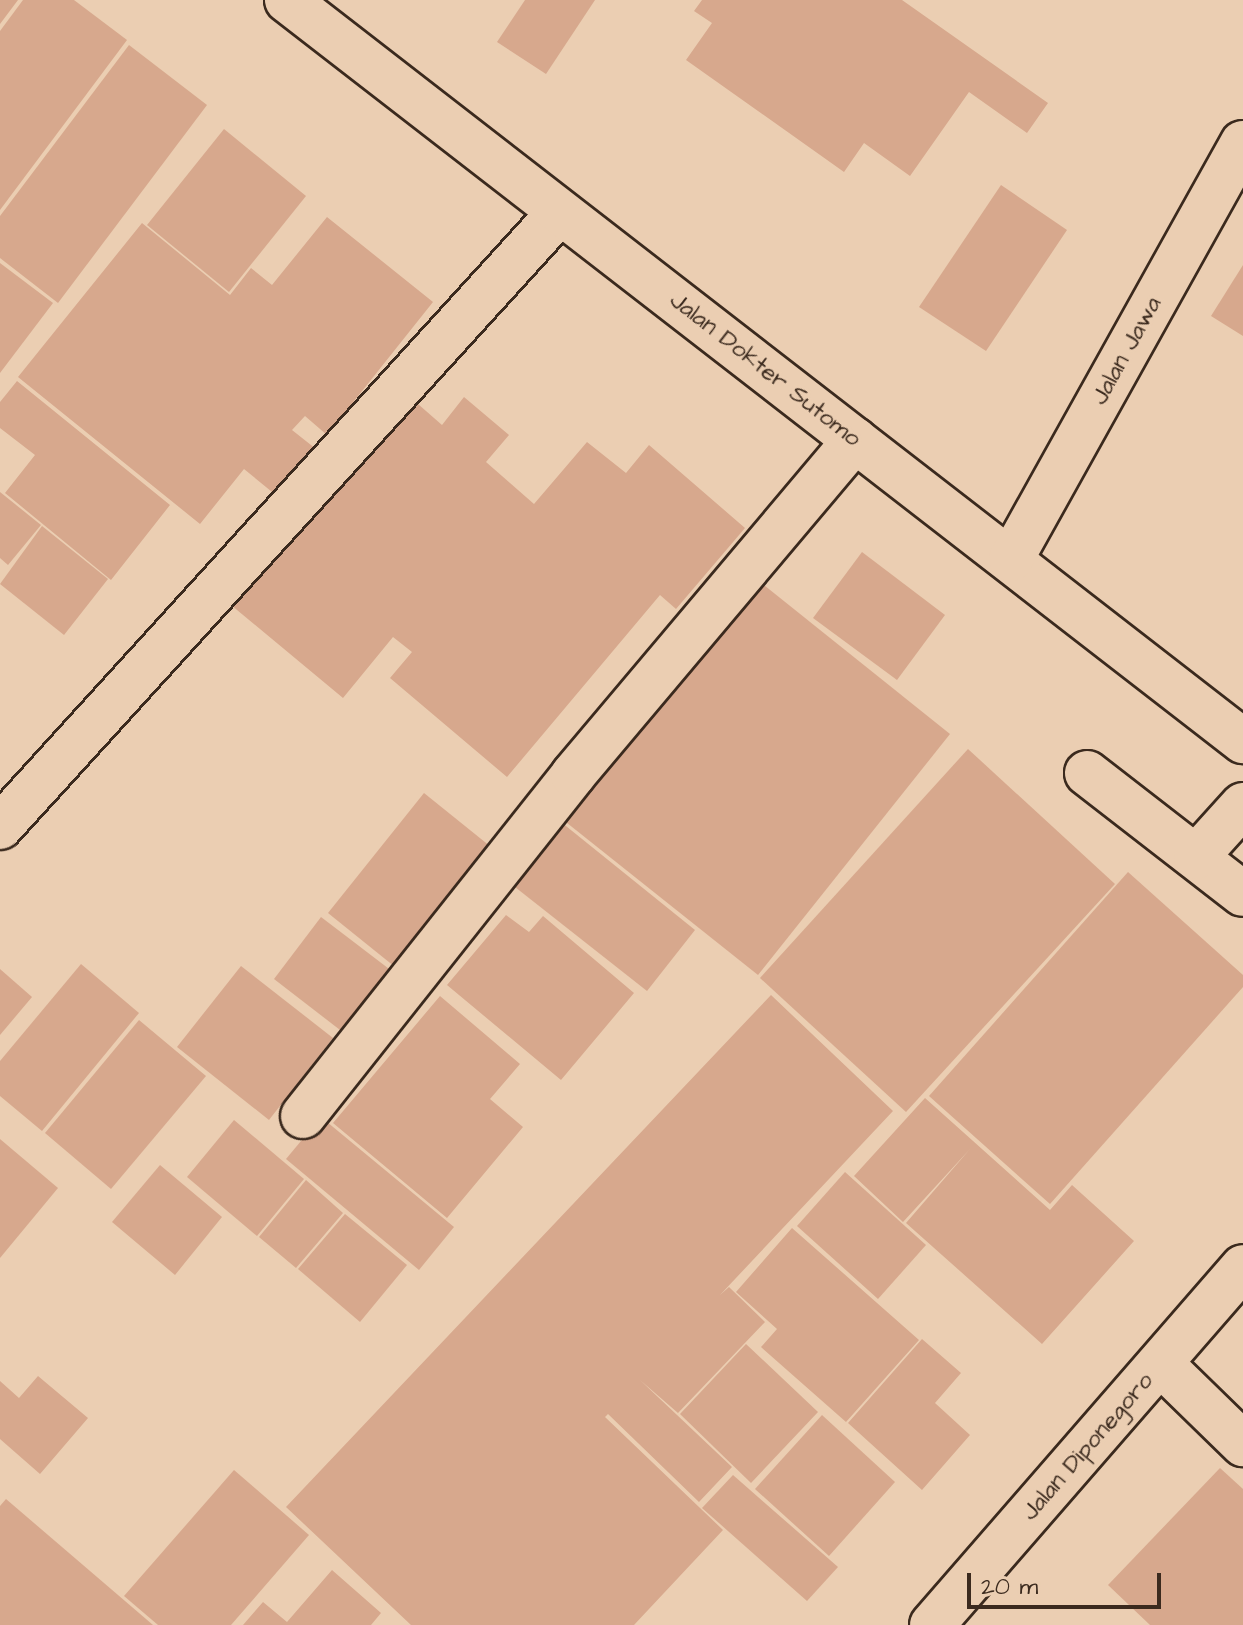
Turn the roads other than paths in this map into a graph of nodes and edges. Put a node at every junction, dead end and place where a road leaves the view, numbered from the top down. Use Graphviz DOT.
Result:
graph roads {
  1 [pos="287,0"];
  2 [pos="1243,143"];
  3 [pos="559,213"];
  4 [pos="855,440"];
  5 [pos="1011,559"];
  6 [pos="1243,741"];
  7 [pos="1087,773"];
  8 [pos="1243,805"];
  9 [pos="0,827"];
  10 [pos="1196,857"];
  11 [pos="1243,894"];
  12 [pos="303,1116"];
  13 [pos="1243,1267"];
  14 [pos="1161,1364"];
  15 [pos="1243,1444"];
  16 [pos="932,1625"];
  1 -- 3 [label="main road, Jalan Dokter Sutomo"];
  2 -- 5 [label="main road, Jalan Jawa"];
  3 -- 4 [label="main road, Jalan Dokter Sutomo"];
  3 -- 9 [label="main road"];
  4 -- 5 [label="main road, Jalan Dokter Sutomo"];
  4 -- 12 [label="main road"];
  5 -- 6 [label="main road, Jalan Dokter Sutomo"];
  7 -- 10 [label="main road"];
  8 -- 10 [label="main road"];
  10 -- 11 [label="main road"];
  13 -- 14 [label="main road, Jalan Diponegoro"];
  14 -- 15 [label="main road"];
  14 -- 16 [label="main road, Jalan Diponegoro"];
}
